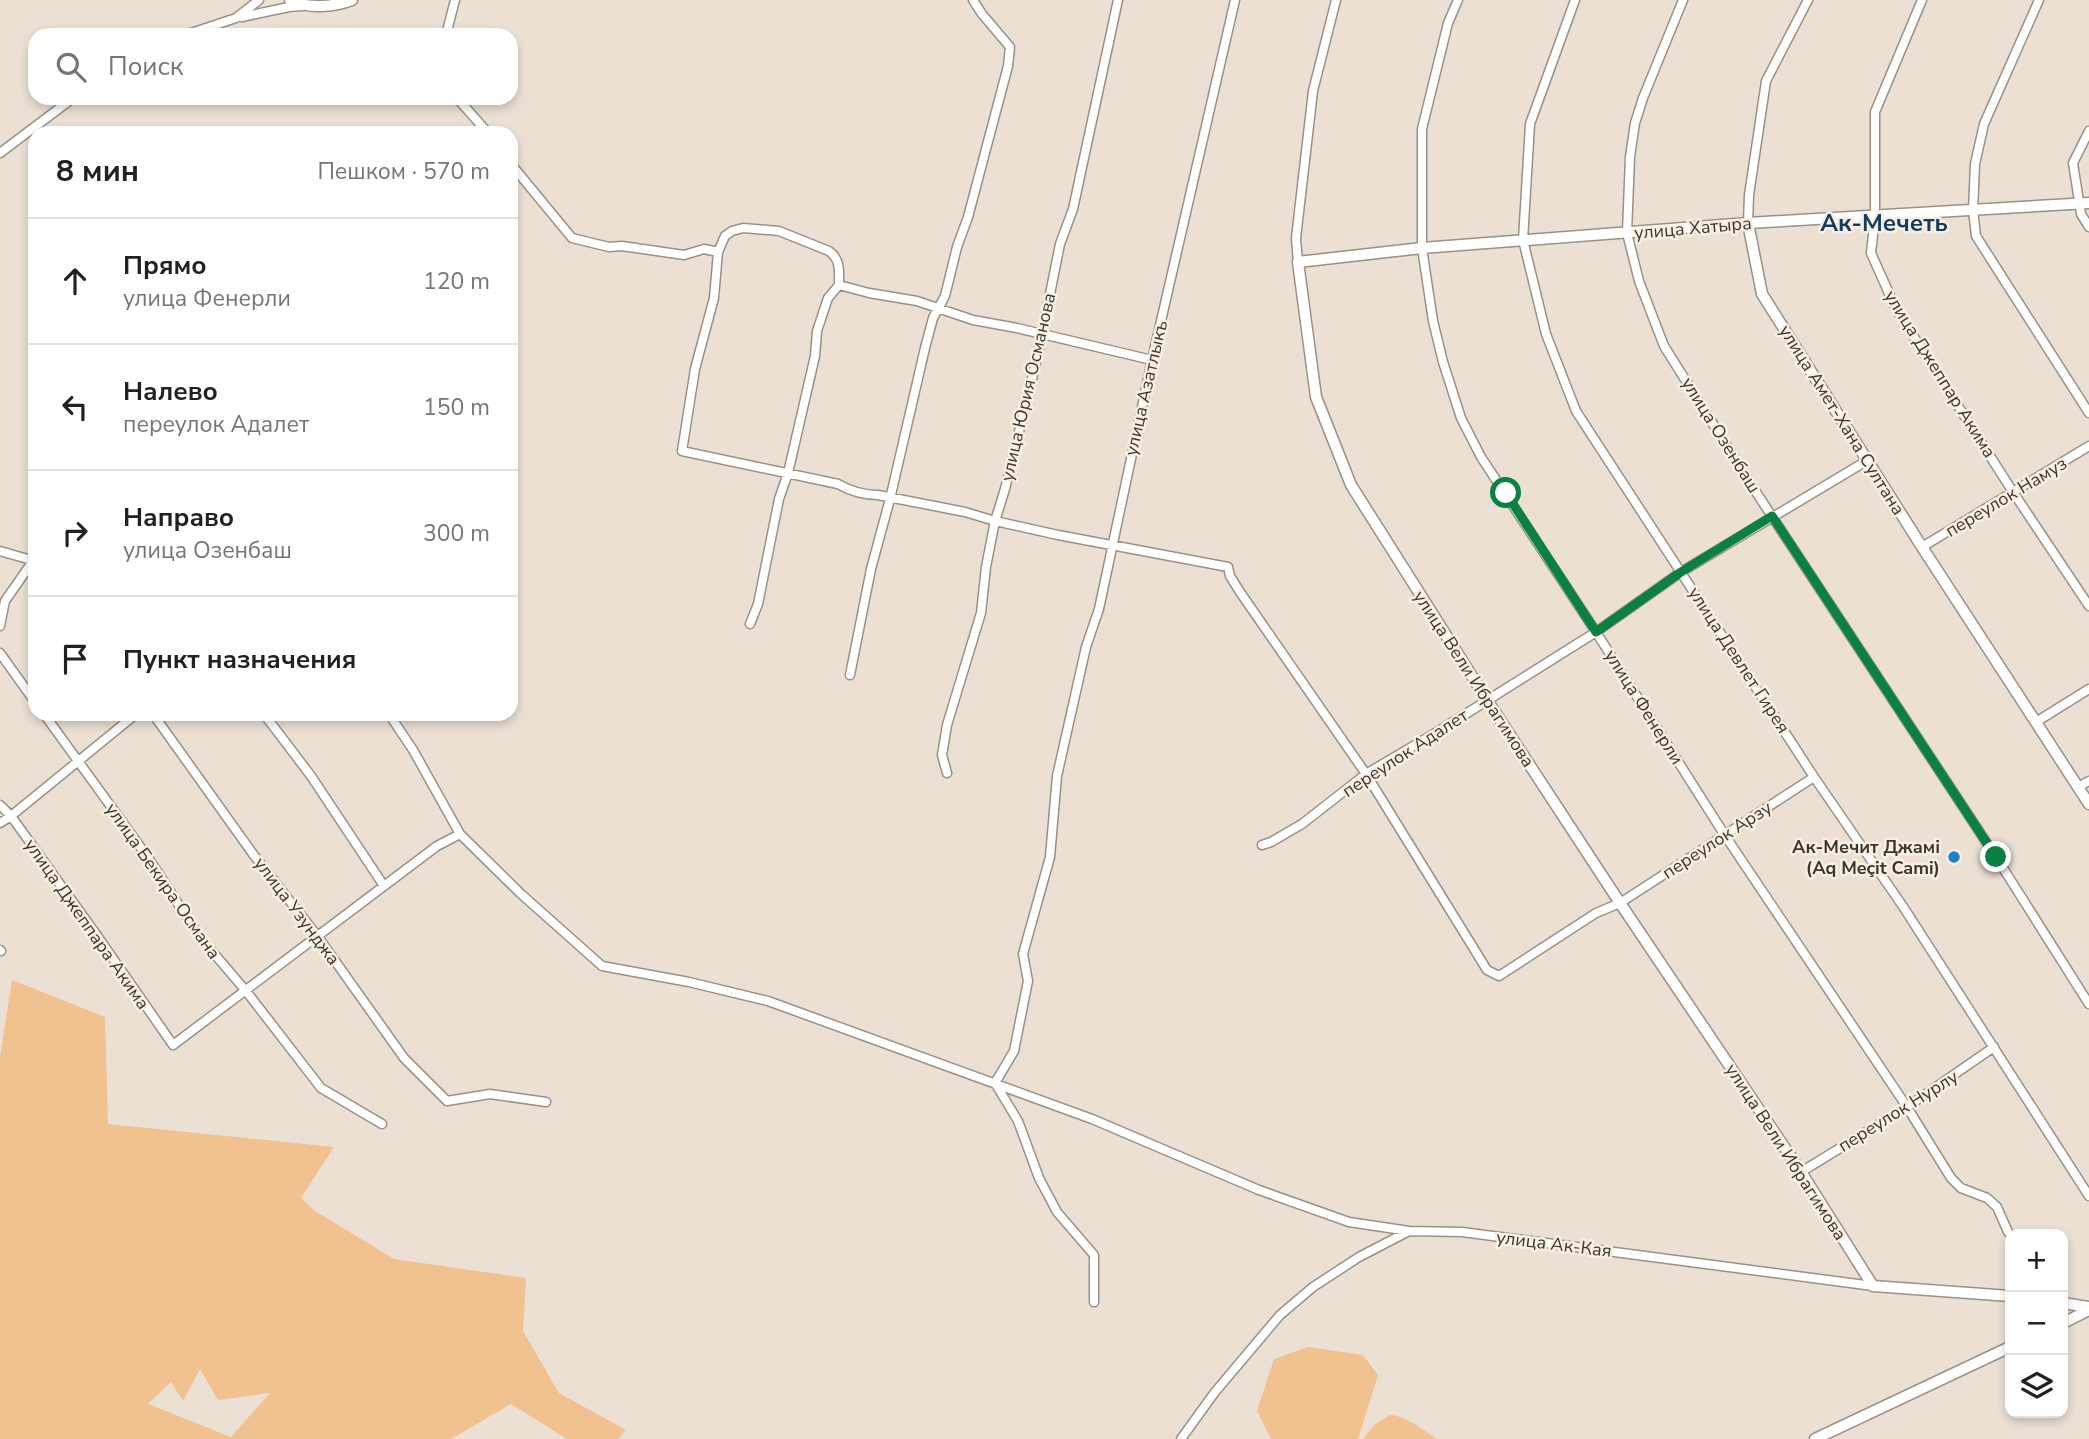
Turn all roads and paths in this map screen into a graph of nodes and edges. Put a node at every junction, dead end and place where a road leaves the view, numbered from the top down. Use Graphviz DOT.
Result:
graph roads {
  1 [pos="259,0"];
  2 [pos="290,0"];
  3 [pos="352,0"];
  4 [pos="455,0"];
  5 [pos="973,0"];
  6 [pos="1118,0"];
  7 [pos="1235,0"];
  8 [pos="1336,0"];
  9 [pos="1458,0"];
  10 [pos="1575,0"];
  11 [pos="1683,0"];
  12 [pos="1808,0"];
  13 [pos="1922,0"];
  14 [pos="2039,0"];
  15 [pos="305,6"];
  16 [pos="236,18"];
  17 [pos="206,28"];
  18 [pos="448,28"];
  19 [pos="64,105"];
  20 [pos="463,105"];
  21 [pos="36,126"];
  22 [pos="482,126"];
  23 [pos="2089,131"];
  24 [pos="28,132"];
  25 [pos="0,153"];
  26 [pos="518,172"];
  27 [pos="2084,203"];
  28 [pos="1973,210"];
  29 [pos="1875,217"];
  30 [pos="1748,223"];
  31 [pos="2089,227"];
  32 [pos="1627,233"];
  33 [pos="1523,240"];
  34 [pos="1422,248"];
  35 [pos="718,252"];
  36 [pos="1298,262"];
  37 [pos="839,285"];
  38 [pos="939,309"];
  39 [pos="1041,334"];
  40 [pos="1152,360"];
  41 [pos="2089,413"];
  42 [pos="2089,446"];
  43 [pos="1868,460"];
  44 [pos="788,473"];
  45 [pos="2013,492"];
  46 [pos="890,499"];
  47 [pos="1772,516"];
  48 [pos="995,521"];
  49 [pos="1112,546"];
  50 [pos="1922,547"];
  51 [pos="0,551"];
  52 [pos="28,558"];
  53 [pos="28,570"];
  54 [pos="1681,572"];
  55 [pos="2089,606"];
  56 [pos="750,624"];
  57 [pos="0,626"];
  58 [pos="1596,632"];
  59 [pos="0,653"];
  60 [pos="850,675"];
  61 [pos="2089,690"];
  62 [pos="28,692"];
  63 [pos="1487,700"];
  64 [pos="49,721"];
  65 [pos="127,721"];
  66 [pos="158,721"];
  67 [pos="269,721"];
  68 [pos="394,721"];
  69 [pos="2036,722"];
  70 [pos="77,761"];
  71 [pos="947,773"];
  72 [pos="1366,774"];
  73 [pos="1814,777"];
  74 [pos="2089,781"];
  75 [pos="2078,787"];
  76 [pos="2089,804"];
  77 [pos="0,805"];
  78 [pos="11,816"];
  79 [pos="0,823"];
  80 [pos="460,834"];
  81 [pos="1724,834"];
  82 [pos="1262,845"];
  83 [pos="384,886"];
  84 [pos="1620,903"];
  85 [pos="318,937"];
  86 [pos="246,991"];
  87 [pos="2089,1004"];
  88 [pos="1994,1048"];
  89 [pos="995,1083"];
  90 [pos="546,1102"];
  91 [pos="1907,1107"];
  92 [pos="382,1124"];
  93 [pos="1801,1172"];
  94 [pos="2089,1196"];
  95 [pos="2007,1229"];
  96 [pos="1409,1231"];
  97 [pos="1873,1286"];
  98 [pos="2005,1296"];
  99 [pos="1094,1302"];
  100 [pos="2068,1304"];
  101 [pos="2089,1309"];
  102 [pos="2068,1320"];
  103 [pos="2005,1349"];
  104 [pos="1181,1439"];
  105 [pos="1815,1439"];
  1 -- 16 [label="street"];
  2 -- 15 [label="street"];
  3 -- 15 [label="street"];
  4 -- 18 [label="street"];
  5 -- 38 [label="street"];
  6 -- 39 [label="street, улица Юрия Османова"];
  7 -- 40 [label="street, улица Азатлыкъ"];
  8 -- 36 [label="street, улица Вели Ибрагимова"];
  9 -- 34 [label="street, улица Фенерли"];
  10 -- 33 [label="street, улица Девлет Гирея"];
  11 -- 32 [label="street, улица Озенбаш"];
  12 -- 30 [label="street, улица Амет-Хана Султана"];
  13 -- 29 [label="street, улица Джеппар Акима"];
  14 -- 28 [label="street"];
  15 -- 16 [label="street"];
  16 -- 17 [label="street"];
  19 -- 21 [label="street"];
  20 -- 22 [label="street"];
  23 -- 27 [label="street"];
  24 -- 25 [label="street"];
  26 -- 35 [label="street"];
  27 -- 28 [label="street, улица Хатыра"];
  27 -- 31 [label="street"];
  28 -- 29 [label="street, улица Хатыра"];
  28 -- 41 [label="street"];
  29 -- 30 [label="street, улица Хатыра"];
  29 -- 45 [label="street, улица Джеппар Акима"];
  30 -- 32 [label="street, улица Хатыра"];
  30 -- 43 [label="street, улица Амет-Хана Султана"];
  32 -- 33 [label="street, улица Хатыра"];
  32 -- 47 [label="street, улица Озенбаш"];
  33 -- 34 [label="street, улица Хатыра"];
  33 -- 54 [label="street, улица Девлет Гирея"];
  34 -- 36 [label="street, улица Хатыра"];
  34 -- 58 [label="street, улица Фенерли"];
  35 -- 37 [label="street"];
  35 -- 44 [label="street"];
  36 -- 63 [label="street, улица Вели Ибрагимова"];
  37 -- 38 [label="street"];
  37 -- 44 [label="street"];
  38 -- 39 [label="street"];
  38 -- 46 [label="street"];
  39 -- 40 [label="street"];
  39 -- 48 [label="street, улица Юрия Османова"];
  40 -- 49 [label="street, улица Азатлыкъ"];
  42 -- 45 [label="street, переулок Намуз"];
  43 -- 47 [label="street, переулок Адалет"];
  43 -- 50 [label="street, улица Амет-Хана Султана"];
  44 -- 46 [label="street"];
  44 -- 56 [label="street"];
  45 -- 50 [label="street, переулок Намуз"];
  45 -- 55 [label="street, улица Джеппар Акима"];
  46 -- 48 [label="street"];
  46 -- 60 [label="street"];
  47 -- 54 [label="street, переулок Адалет"];
  47 -- 87 [label="street, улица Озенбаш"];
  48 -- 49 [label="street"];
  48 -- 71 [label="street, улица Юрия Османова"];
  49 -- 72 [label="street"];
  49 -- 89 [label="street, улица Азатлыкъ"];
  50 -- 69 [label="street, улица Амет-Хана Султана"];
  51 -- 52 [label="street"];
  53 -- 57 [label="street"];
  54 -- 58 [label="street, переулок Адалет"];
  54 -- 73 [label="street, улица Девлет Гирея"];
  58 -- 63 [label="street, переулок Адалет"];
  58 -- 81 [label="street, улица Фенерли"];
  59 -- 62 [label="street"];
  61 -- 69 [label="street"];
  63 -- 72 [label="street, переулок Адалет"];
  63 -- 84 [label="street, улица Вели Ибрагимова"];
  64 -- 70 [label="street, улица Бекира Османа"];
  65 -- 70 [label="street"];
  66 -- 85 [label="street, улица Узунджа"];
  67 -- 83 [label="street"];
  68 -- 80 [label="street"];
  69 -- 75 [label="street, улица Амет-Хана Султана"];
  70 -- 78 [label="street"];
  70 -- 86 [label="street, улица Бекира Османа"];
  72 -- 82 [label="street, переулок Адалет"];
  72 -- 84 [label="street, переулок Арзу"];
  73 -- 81 [label="street, переулок Арзу"];
  73 -- 88 [label="street, улица Девлет Гирея"];
  74 -- 75 [label="street"];
  75 -- 76 [label="street, улица Амет-Хана Султана"];
  77 -- 78 [label="street, улица Джеппара Акима"];
  78 -- 79 [label="street"];
  78 -- 86 [label="street, улица Джеппара Акима"];
  80 -- 83 [label="street"];
  80 -- 89 [label="street"];
  81 -- 84 [label="street, переулок Арзу"];
  81 -- 91 [label="street, улица Фенерли"];
  83 -- 85 [label="street"];
  84 -- 93 [label="street, улица Вели Ибрагимова"];
  85 -- 86 [label="street"];
  85 -- 90 [label="street, улица Узунджа"];
  86 -- 92 [label="street, улица Бекира Османа"];
  88 -- 91 [label="street, переулок Нурлу"];
  88 -- 94 [label="street, улица Девлет Гирея"];
  89 -- 96 [label="street"];
  89 -- 99 [label="street"];
  91 -- 93 [label="street, переулок Нурлу"];
  91 -- 95 [label="street, улица Фенерли"];
  93 -- 97 [label="street, улица Вели Ибрагимова"];
  96 -- 97 [label="street, улица Ак-Кая"];
  96 -- 104 [label="street, улица Ак-Кая"];
  97 -- 98 [label="street, улица Ак-Кая"];
  100 -- 101 [label="street"];
  101 -- 102 [label="street"];
  103 -- 105 [label="street"];
}
